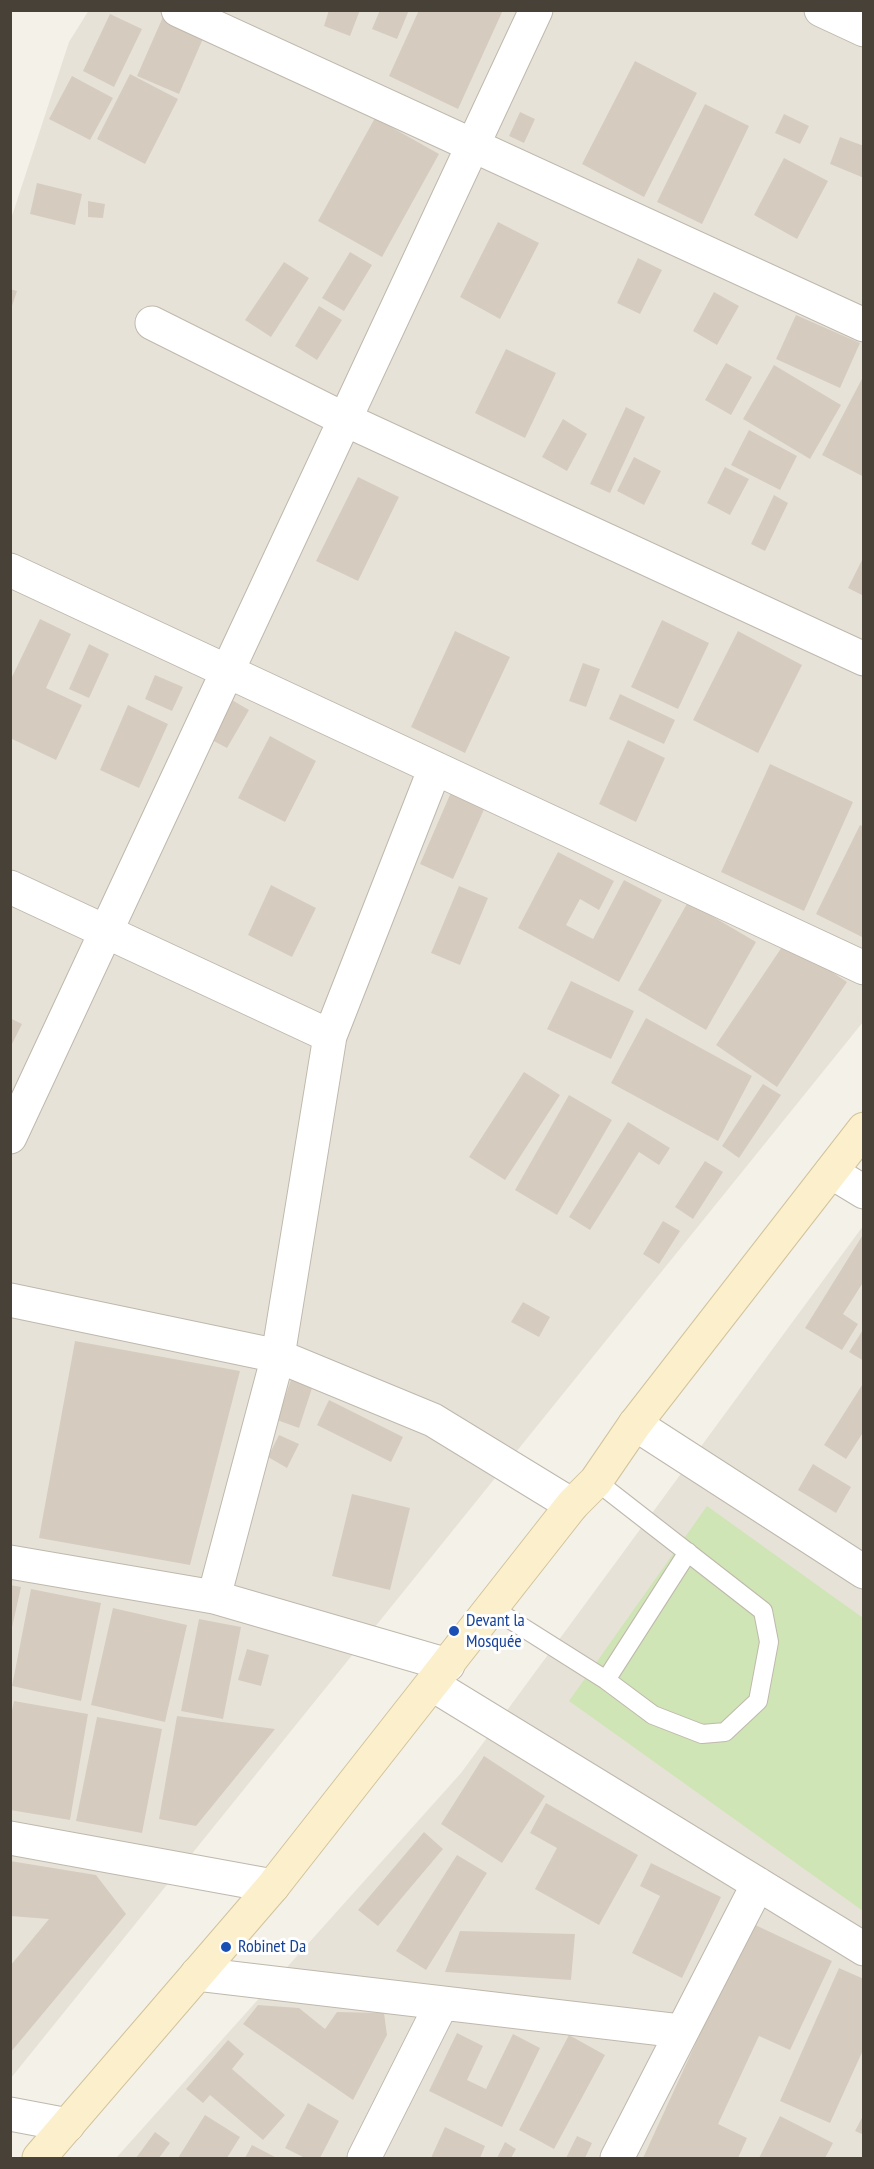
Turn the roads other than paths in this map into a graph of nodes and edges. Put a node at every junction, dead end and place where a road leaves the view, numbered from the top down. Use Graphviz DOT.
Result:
graph roads {
  1 [pos="178,10"];
  2 [pos="536,10"];
  3 [pos="821,10"];
  4 [pos="864,30"];
  5 [pos="473,145"];
  6 [pos="152,323"];
  7 [pos="864,325"];
  8 [pos="345,420"];
  9 [pos="10,570"];
  10 [pos="864,659"];
  11 [pos="228,671"];
  12 [pos="435,768"];
  13 [pos="10,887"];
  14 [pos="106,932"];
  15 [pos="864,968"];
  16 [pos="330,1036"];
  17 [pos="864,1129"];
  18 [pos="10,1137"];
  19 [pos="831,1172"];
  20 [pos="864,1192"];
  21 [pos="10,1300"];
  22 [pos="278,1356"];
  23 [pos="635,1424"];
  24 [pos="596,1481"];
  25 [pos="573,1505"];
  26 [pos="688,1552"];
  27 [pos="10,1562"];
  28 [pos="864,1572"];
  29 [pos="214,1597"];
  30 [pos="492,1608"];
  31 [pos="440,1675"];
  32 [pos="606,1680"];
  33 [pos="10,1838"];
  34 [pos="758,1884"];
  35 [pos="273,1886"];
  36 [pos="864,1949"];
  37 [pos="197,1974"];
  38 [pos="442,2003"];
  39 [pos="680,2031"];
  40 [pos="10,2114"];
  41 [pos="68,2125"];
  42 [pos="39,2158"];
  43 [pos="364,2158"];
  44 [pos="617,2158"];
  1 -- 5 [label="street"];
  2 -- 5 [label="street"];
  3 -- 4 [label="street"];
  5 -- 7 [label="street"];
  5 -- 8 [label="street"];
  6 -- 8 [label="street"];
  8 -- 10 [label="street"];
  8 -- 11 [label="street"];
  9 -- 11 [label="street"];
  11 -- 12 [label="street"];
  11 -- 14 [label="street"];
  12 -- 15 [label="street"];
  12 -- 16 [label="street"];
  13 -- 14 [label="street"];
  14 -- 16 [label="street"];
  14 -- 18 [label="street"];
  16 -- 22 [label="street"];
  17 -- 19 [label="street"];
  19 -- 20 [label="street"];
  19 -- 23 [label="street"];
  21 -- 22 [label="street"];
  22 -- 25 [label="street"];
  22 -- 29 [label="street"];
  23 -- 24 [label="street"];
  23 -- 28 [label="street"];
  24 -- 25 [label="street"];
  24 -- 26 [label="lane"];
  25 -- 30 [label="street"];
  26 -- 32 [label="lane"];
  26 -- 32 [label="lane"];
  27 -- 29 [label="street"];
  29 -- 31 [label="street"];
  30 -- 31 [label="street"];
  30 -- 32 [label="lane"];
  31 -- 34 [label="street"];
  31 -- 35 [label="street"];
  33 -- 35 [label="street"];
  34 -- 36 [label="street"];
  34 -- 39 [label="street"];
  35 -- 37 [label="street"];
  37 -- 38 [label="street"];
  37 -- 41 [label="street"];
  38 -- 39 [label="street"];
  38 -- 43 [label="street"];
  39 -- 44 [label="street"];
  40 -- 41 [label="street"];
  41 -- 42 [label="street"];
}
